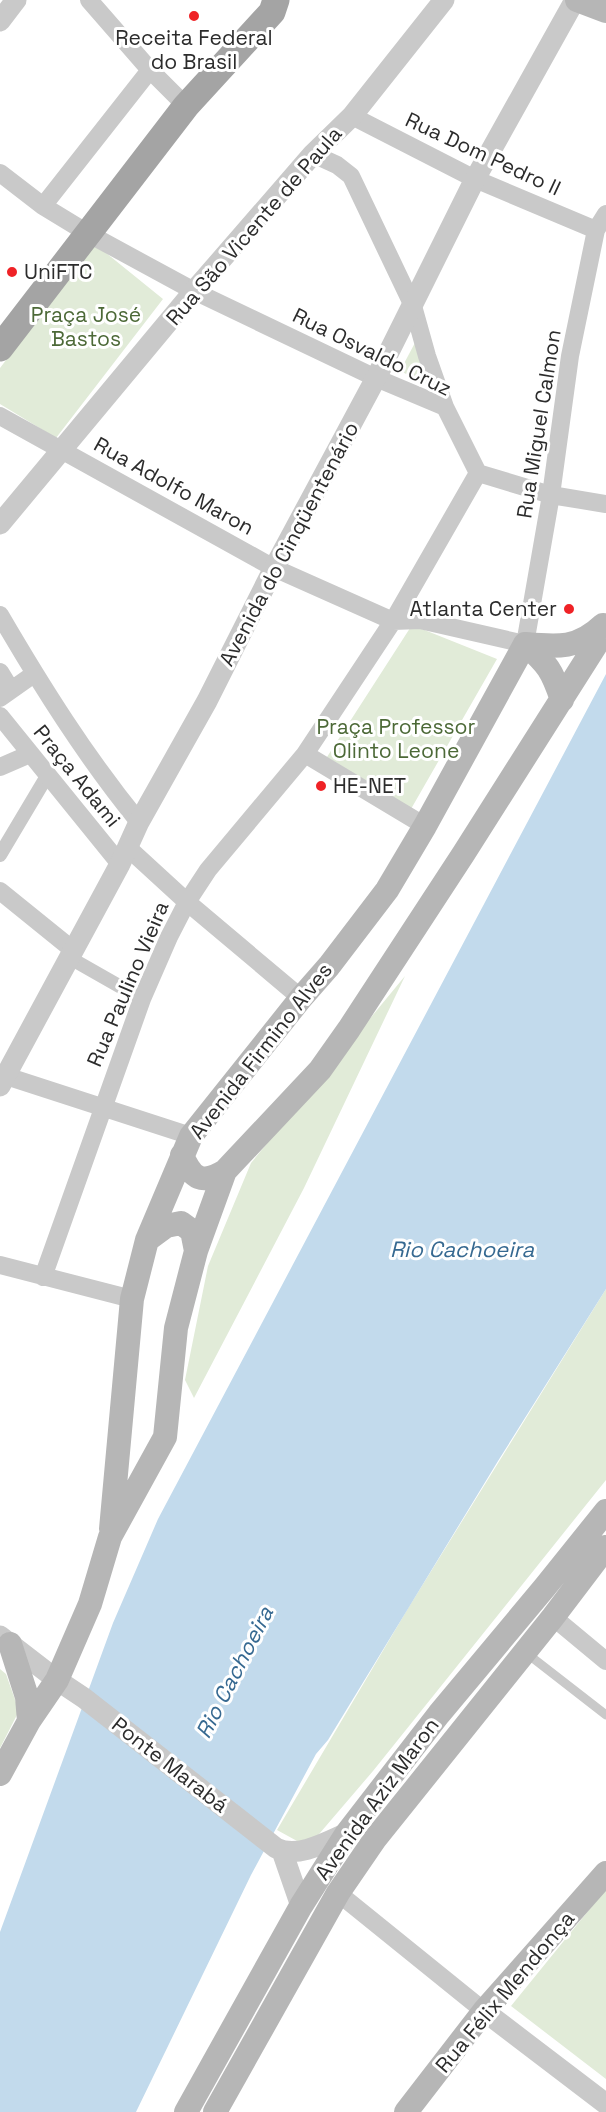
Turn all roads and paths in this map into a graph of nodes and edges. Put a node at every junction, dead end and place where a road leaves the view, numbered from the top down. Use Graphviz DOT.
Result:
graph roads {
  1 [pos="16,0"];
  2 [pos="89,0"];
  3 [pos="444,0"];
  4 [pos="575,0"];
  5 [pos="277,4"];
  6 [pos="606,11"];
  7 [pos="0,21"];
  8 [pos="150,70"];
  9 [pos="186,106"];
  10 [pos="351,116"];
  11 [pos="313,154"];
  12 [pos="0,172"];
  13 [pos="475,179"];
  14 [pos="43,206"];
  15 [pos="606,214"];
  16 [pos="596,230"];
  17 [pos="89,234"];
  18 [pos="194,291"];
  19 [pos="413,306"];
  20 [pos="0,348"];
  21 [pos="376,378"];
  22 [pos="445,408"];
  23 [pos="0,416"];
  24 [pos="63,451"];
  25 [pos="478,473"];
  26 [pos="551,495"];
  27 [pos="606,504"];
  28 [pos="0,524"];
  29 [pos="274,568"];
  30 [pos="0,615"];
  31 [pos="393,621"];
  32 [pos="606,622"];
  33 [pos="606,629"];
  34 [pos="525,644"];
  35 [pos="0,672"];
  36 [pos="34,674"];
  37 [pos="5,694"];
  38 [pos="562,700"];
  39 [pos="0,716"];
  40 [pos="30,754"];
  41 [pos="305,754"];
  42 [pos="0,766"];
  43 [pos="47,776"];
  44 [pos="139,822"];
  45 [pos="425,826"];
  46 [pos="0,855"];
  47 [pos="124,856"];
  48 [pos="0,891"];
  49 [pos="187,902"];
  50 [pos="72,954"];
  51 [pos="301,998"];
  52 [pos="142,999"];
  53 [pos="2,1079"];
  54 [pos="102,1106"];
  55 [pos="186,1146"];
  56 [pos="225,1172"];
  57 [pos="147,1240"];
  58 [pos="196,1251"];
  59 [pos="0,1265"];
  60 [pos="43,1277"];
  61 [pos="132,1299"];
  62 [pos="606,1511"];
  63 [pos="110,1537"];
  64 [pos="606,1547"];
  65 [pos="553,1617"];
  66 [pos="5,1640"];
  67 [pos="525,1652"];
  68 [pos="606,1662"];
  69 [pos="57,1680"];
  70 [pos="606,1715"];
  71 [pos="29,1721"];
  72 [pos="0,1774"];
  73 [pos="347,1833"];
  74 [pos="279,1850"];
  75 [pos="606,1873"];
  76 [pos="338,1893"];
  77 [pos="301,1906"];
  78 [pos="484,2010"];
  79 [pos="606,2104"];
  80 [pos="186,2112"];
  81 [pos="216,2112"];
  82 [pos="406,2112"];
  1 -- 7 [label="street"];
  2 -- 8 [label="street"];
  3 -- 10 [label="street, Rua São Vicente de Paula"];
  4 -- 6 [label="main road"];
  4 -- 13 [label="street, Avenida do Cinqüentenário"];
  5 -- 9 [label="main road"];
  8 -- 9 [label="street"];
  8 -- 14 [label="street"];
  9 -- 17 [label="main road"];
  10 -- 11 [label="street, Rua São Vicente de Paula"];
  10 -- 13 [label="street, Rua Dom Pedro II"];
  11 -- 18 [label="street, Rua São Vicente de Paula"];
  11 -- 19 [label="street"];
  12 -- 14 [label="street"];
  13 -- 16 [label="street, Rua Dom Pedro II"];
  13 -- 19 [label="street, Avenida do Cinqüentenário"];
  14 -- 17 [label="street"];
  15 -- 16 [label="street, Rua Miguel Calmon"];
  16 -- 26 [label="street, Rua Miguel Calmon"];
  17 -- 18 [label="street"];
  17 -- 20 [label="main road"];
  18 -- 21 [label="street, Rua Osvaldo Cruz"];
  18 -- 24 [label="street, Rua São Vicente de Paula"];
  19 -- 21 [label="street, Avenida do Cinqüentenário"];
  19 -- 22 [label="street"];
  21 -- 22 [label="street, Rua Osvaldo Cruz"];
  21 -- 29 [label="street, Avenida do Cinqüentenário"];
  22 -- 25 [label="street, Rua Osvaldo Cruz"];
  23 -- 24 [label="street, Rua Adolfo Maron"];
  24 -- 28 [label="street, Rua São Vicente de Paula"];
  24 -- 29 [label="street, Rua Adolfo Maron"];
  25 -- 26 [label="street"];
  25 -- 31 [label="street, Rua Paulino Vieira"];
  26 -- 27 [label="street"];
  26 -- 34 [label="street, Rua Miguel Calmon"];
  29 -- 31 [label="street, Rua Adolfo Maron"];
  29 -- 44 [label="street, Avenida do Cinqüentenário"];
  30 -- 36 [label="street, Praça Adami"];
  31 -- 34 [label="street"];
  31 -- 41 [label="street, Rua Paulino Vieira"];
  32 -- 34 [label="main road"];
  33 -- 38 [label="main road, Avenida Firmino Alves"];
  34 -- 38 [label="main road"];
  34 -- 45 [label="main road, Avenida Firmino Alves"];
  35 -- 37 [label="street"];
  36 -- 37 [label="street"];
  36 -- 44 [label="street, Praça Adami"];
  38 -- 56 [label="main road, Avenida Firmino Alves"];
  39 -- 40 [label="street, Praça Adami"];
  40 -- 42 [label="street"];
  40 -- 43 [label="street, Praça Adami"];
  41 -- 45 [label="street"];
  41 -- 49 [label="street, Rua Paulino Vieira"];
  43 -- 46 [label="street"];
  43 -- 47 [label="street, Praça Adami"];
  44 -- 47 [label="street, Avenida do Cinqüentenário"];
  45 -- 51 [label="main road, Avenida Firmino Alves"];
  47 -- 49 [label="street, Praça Adami"];
  47 -- 50 [label="street, Avenida do Cinqüentenário"];
  48 -- 50 [label="street"];
  49 -- 51 [label="street, Praça Adami"];
  49 -- 52 [label="street, Rua Paulino Vieira"];
  50 -- 52 [label="street"];
  50 -- 53 [label="street, Avenida do Cinqüentenário"];
  51 -- 55 [label="main road, Avenida Firmino Alves"];
  52 -- 54 [label="street, Rua Paulino Vieira"];
  53 -- 54 [label="street"];
  54 -- 55 [label="street"];
  54 -- 60 [label="street, Rua Paulino Vieira"];
  55 -- 56 [label="main road"];
  55 -- 57 [label="main road, Avenida Firmino Alves"];
  56 -- 58 [label="main road, Avenida Firmino Alves"];
  57 -- 58 [label="main road"];
  57 -- 61 [label="main road, Avenida Firmino Alves"];
  58 -- 63 [label="main road, Avenida Firmino Alves"];
  59 -- 60 [label="street"];
  60 -- 61 [label="street"];
  61 -- 63 [label="main road, Avenida Firmino Alves"];
  62 -- 73 [label="main road, Avenida Aziz Maron"];
  63 -- 69 [label="main road, Avenida Firmino Alves"];
  64 -- 65 [label="main road, Avenida Aziz Maron"];
  65 -- 67 [label="main road, Avenida Aziz Maron"];
  65 -- 68 [label="street"];
  66 -- 69 [label="street, Ponte Marabá"];
  66 -- 71 [label="main road"];
  67 -- 70 [label="lane"];
  67 -- 76 [label="main road, Avenida Aziz Maron"];
  69 -- 71 [label="main road, Avenida Firmino Alves"];
  69 -- 74 [label="street, Ponte Marabá"];
  71 -- 72 [label="main road, Avenida Firmino Alves"];
  73 -- 74 [label="street"];
  73 -- 77 [label="main road, Avenida Aziz Maron"];
  74 -- 77 [label="street"];
  75 -- 78 [label="main road, Rua Félix Mendonça"];
  76 -- 78 [label="street"];
  76 -- 81 [label="main road, Avenida Aziz Maron"];
  77 -- 80 [label="main road, Avenida Aziz Maron"];
  78 -- 79 [label="street"];
  78 -- 82 [label="main road, Rua Félix Mendonça"];
}
